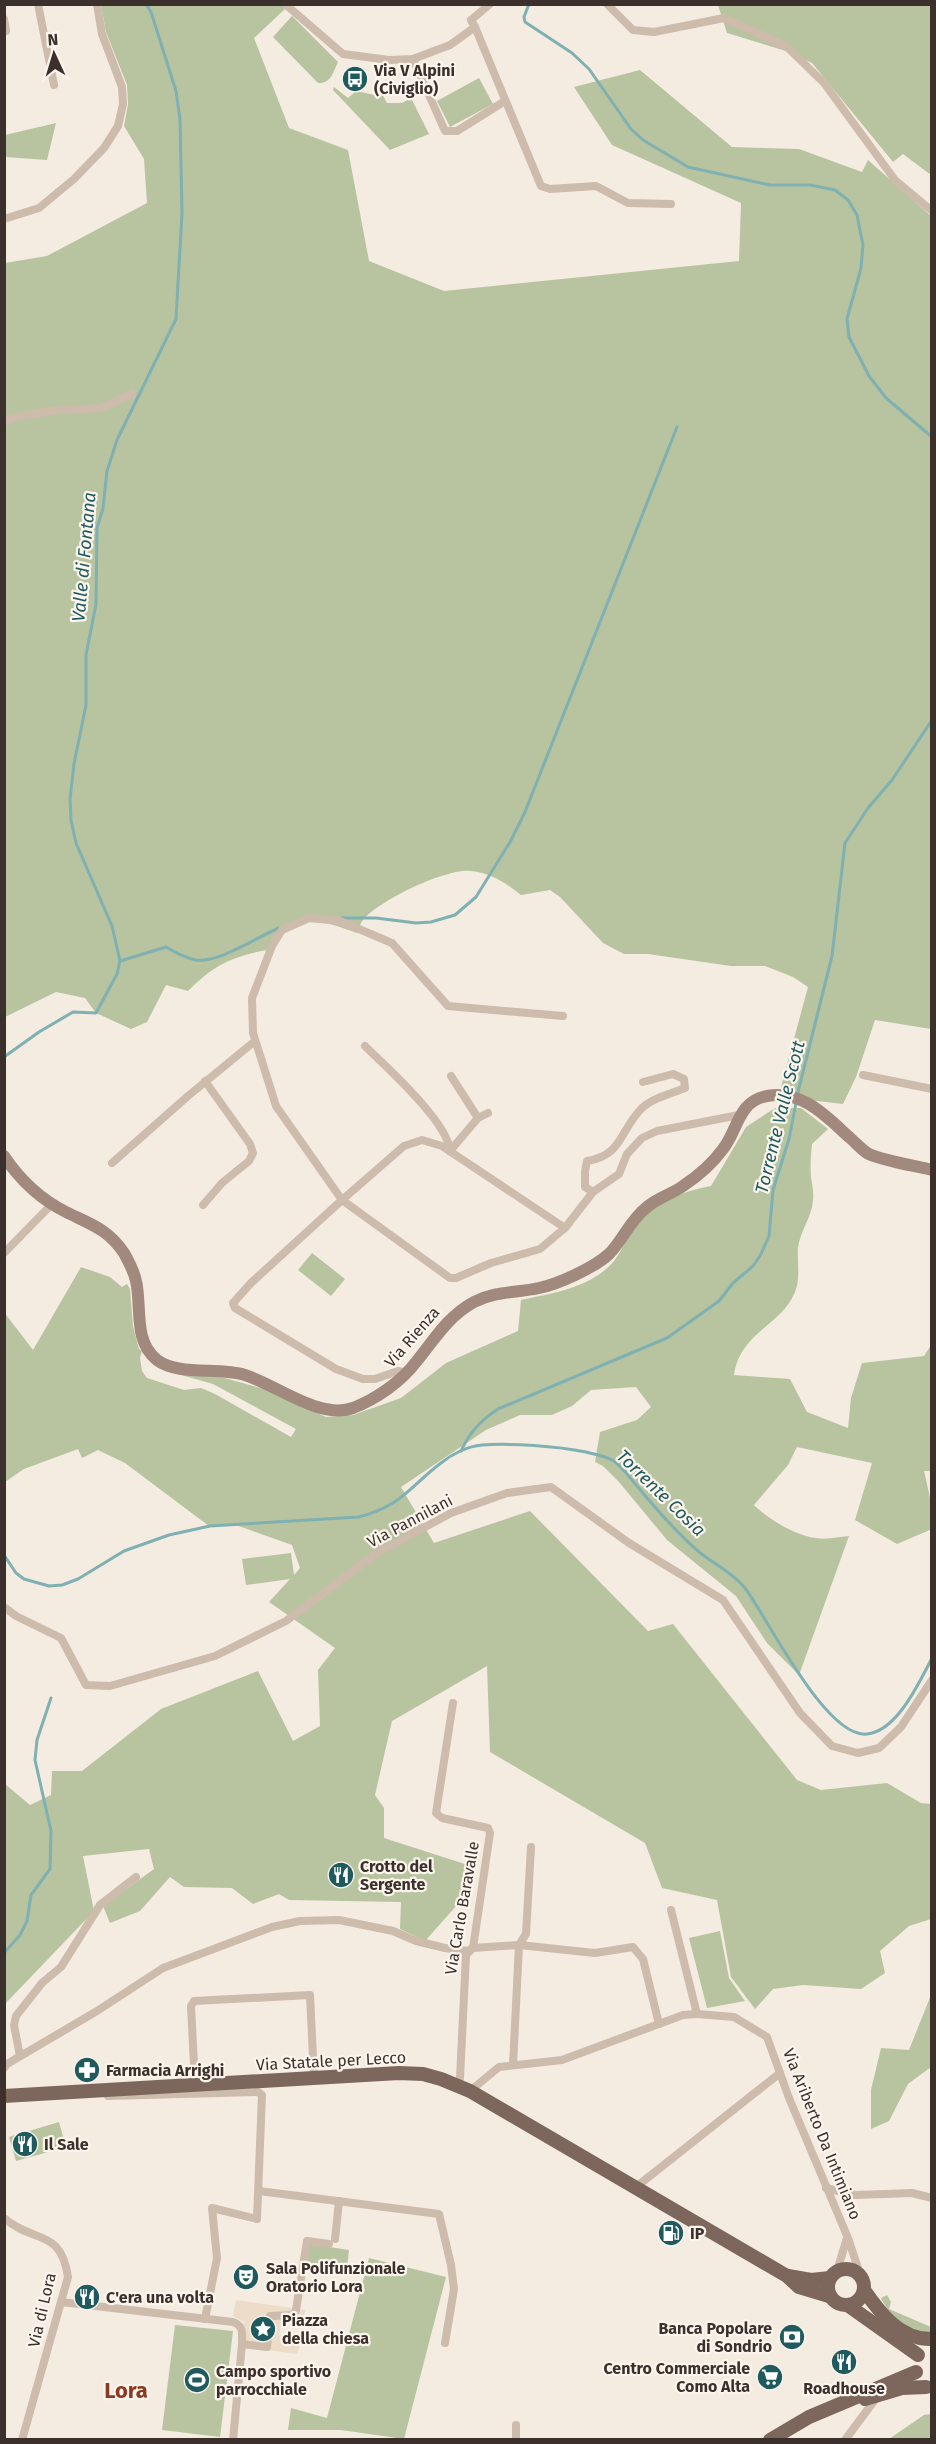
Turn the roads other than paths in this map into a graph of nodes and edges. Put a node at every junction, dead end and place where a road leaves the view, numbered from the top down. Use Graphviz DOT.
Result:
graph roads {
  1 [pos="38,4"];
  2 [pos="97,4"];
  3 [pos="285,4"];
  4 [pos="490,4"];
  5 [pos="607,4"];
  6 [pos="4,20"];
  7 [pos="475,27"];
  8 [pos="6,31"];
  9 [pos="413,59"];
  10 [pos="54,85"];
  11 [pos="505,101"];
  12 [pos="672,204"];
  13 [pos="932,212"];
  14 [pos="4,219"];
  15 [pos="132,394"];
  16 [pos="4,422"];
  17 [pos="563,1016"];
  18 [pos="255,1041"];
  19 [pos="365,1046"];
  20 [pos="864,1075"];
  21 [pos="452,1076"];
  22 [pos="206,1081"];
  23 [pos="643,1082"];
  24 [pos="932,1089"];
  25 [pos="488,1113"];
  26 [pos="739,1115"];
  27 [pos="478,1118"];
  28 [pos="450,1151"];
  29 [pos="4,1156"];
  30 [pos="112,1163"];
  31 [pos="932,1170"];
  32 [pos="593,1192"];
  33 [pos="342,1200"];
  34 [pos="52,1204"];
  35 [pos="202,1204"];
  36 [pos="565,1228"];
  37 [pos="4,1253"];
  38 [pos="406,1373"];
  39 [pos="4,1607"];
  40 [pos="932,1680"];
  41 [pos="453,1703"];
  42 [pos="531,1847"];
  43 [pos="136,1877"];
  44 [pos="671,1910"];
  45 [pos="519,1945"];
  46 [pos="474,1948"];
  47 [pos="697,2014"];
  48 [pos="659,2024"];
  49 [pos="20,2056"];
  50 [pos="513,2065"];
  51 [pos="4,2068"];
  52 [pos="780,2073"];
  53 [pos="314,2078"];
  54 [pos="195,2085"];
  55 [pos="464,2088"];
  56 [pos="96,2090"];
  57 [pos="4,2096"];
  58 [pos="636,2187"];
  59 [pos="826,2188"];
  60 [pos="259,2191"];
  61 [pos="932,2198"];
  62 [pos="339,2201"];
  63 [pos="4,2218"];
  64 [pos="848,2238"];
  65 [pos="834,2274"];
  66 [pos="788,2276"];
  67 [pos="862,2283"];
  68 [pos="829,2296"];
  69 [pos="62,2302"];
  70 [pos="849,2306"];
  71 [pos="205,2319"];
  72 [pos="932,2340"];
  73 [pos="445,2343"];
  74 [pos="242,2344"];
  75 [pos="918,2355"];
  76 [pos="916,2372"];
  77 [pos="929,2388"];
  78 [pos="877,2397"];
  79 [pos="837,2405"];
  80 [pos="516,2425"];
  81 [pos="22,2439"];
  82 [pos="233,2439"];
  83 [pos="516,2439"];
  84 [pos="770,2439"];
  85 [pos="845,2439"];
  1 -- 10 [label="street"];
  2 -- 14 [label="street"];
  3 -- 9 [label="street"];
  4 -- 7 [label="street"];
  5 -- 13 [label="street"];
  6 -- 8 [label="street"];
  7 -- 9 [label="street"];
  7 -- 11 [label="street"];
  9 -- 11 [label="street"];
  11 -- 12 [label="street"];
  15 -- 16 [label="street"];
  17 -- 18 [label="street"];
  18 -- 22 [label="street"];
  18 -- 33 [label="street"];
  19 -- 28 [label="street"];
  20 -- 24 [label="street"];
  21 -- 27 [label="street"];
  22 -- 30 [label="street"];
  22 -- 35 [label="street"];
  23 -- 32 [label="street"];
  25 -- 27 [label="street"];
  26 -- 31 [label="street, Via Rienza"];
  26 -- 32 [label="street"];
  26 -- 38 [label="street, Via Rienza"];
  27 -- 28 [label="street"];
  28 -- 33 [label="street"];
  28 -- 36 [label="street"];
  29 -- 34 [label="street, Via Rienza"];
  32 -- 36 [label="street"];
  33 -- 36 [label="street"];
  33 -- 38 [label="street"];
  34 -- 37 [label="street"];
  34 -- 38 [label="street, Via Rienza"];
  39 -- 40 [label="street, Via Pannilani"];
  41 -- 46 [label="street, Via Carlo Baravalle"];
  42 -- 45 [label="street"];
  43 -- 49 [label="street"];
  44 -- 47 [label="street"];
  45 -- 46 [label="street"];
  45 -- 48 [label="street"];
  45 -- 50 [label="street"];
  46 -- 49 [label="street"];
  46 -- 55 [label="street, Via Carlo Baravalle"];
  47 -- 48 [label="street, Via Ariberto Da Intimiano"];
  47 -- 52 [label="street, Via Ariberto Da Intimiano"];
  48 -- 50 [label="street, Via Ariberto Da Intimiano"];
  49 -- 51 [label="street"];
  50 -- 55 [label="street, Via Ariberto Da Intimiano"];
  52 -- 58 [label="street"];
  52 -- 59 [label="street, Via Ariberto Da Intimiano"];
  53 -- 54 [label="main road, Via Statale per Lecco"];
  53 -- 54 [label="street"];
  53 -- 55 [label="main road, Via Statale per Lecco"];
  54 -- 56 [label="main road, Via Statale per Lecco"];
  55 -- 58 [label="main road, Via Statale per Lecco"];
  56 -- 57 [label="main road, Via Statale per Lecco"];
  56 -- 60 [label="street"];
  58 -- 66 [label="main road, Via Statale per Lecco"];
  59 -- 61 [label="street"];
  59 -- 64 [label="street, Via Ariberto Da Intimiano"];
  60 -- 62 [label="street"];
  60 -- 71 [label="street"];
  62 -- 73 [label="street"];
  62 -- 74 [label="street"];
  63 -- 69 [label="street, Via di Lora"];
  64 -- 65 [label="street, Via Ariberto Da Intimiano"];
  64 -- 67 [label="street, Via Ariberto Da Intimiano"];
  65 -- 66 [label="main road, Via Statale per Lecco"];
  65 -- 67 [label="main road"];
  65 -- 68 [label="main road"];
  66 -- 68 [label="main road, Via Statale per Lecco"];
  67 -- 70 [label="main road"];
  67 -- 72 [label="main road"];
  68 -- 70 [label="main road"];
  69 -- 71 [label="street"];
  69 -- 81 [label="street, Via di Lora"];
  70 -- 75 [label="main road"];
  71 -- 74 [label="street"];
  72 -- 75 [label="main road"];
  74 -- 82 [label="street"];
  75 -- 76 [label="main road"];
  76 -- 77 [label="main road"];
  76 -- 79 [label="main road"];
  77 -- 78 [label="main road"];
  78 -- 79 [label="main road"];
  78 -- 85 [label="street"];
  79 -- 84 [label="main road"];
  80 -- 83 [label="street"];
}
